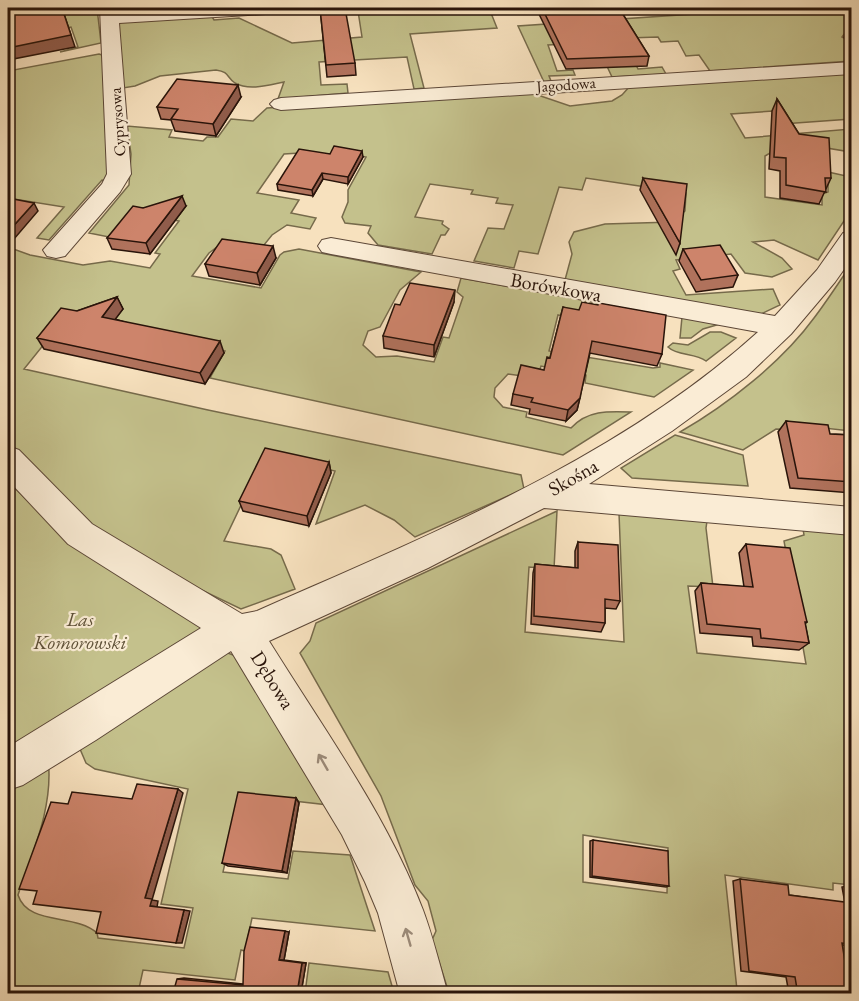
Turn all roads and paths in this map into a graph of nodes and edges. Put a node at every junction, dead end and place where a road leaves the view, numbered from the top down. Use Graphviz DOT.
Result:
graph roads {
  1 [pos="281,8"];
  2 [pos="109,13"];
  3 [pos="852,68"];
  4 [pos="281,104"];
  5 [pos="852,239"];
  6 [pos="331,246"];
  7 [pos="56,250"];
  8 [pos="781,327"];
  9 [pos="8,459"];
  10 [pos="544,494"];
  11 [pos="852,521"];
  12 [pos="237,632"];
  13 [pos="8,770"];
  14 [pos="424,993"];
  1 -- 2 [label="street"];
  2 -- 7 [label="street, Cyprysowa"];
  3 -- 4 [label="street, Jagodowa"];
  5 -- 8 [label="street, Skośna"];
  6 -- 8 [label="street, Borówkowa"];
  8 -- 10 [label="street, Skośna"];
  9 -- 12 [label="street, Dębowa"];
  10 -- 11 [label="street"];
  10 -- 12 [label="street, Skośna"];
  12 -- 13 [label="street, Skośna"];
  14 -- 12 [label="street, Dębowa, one-way"];
}
